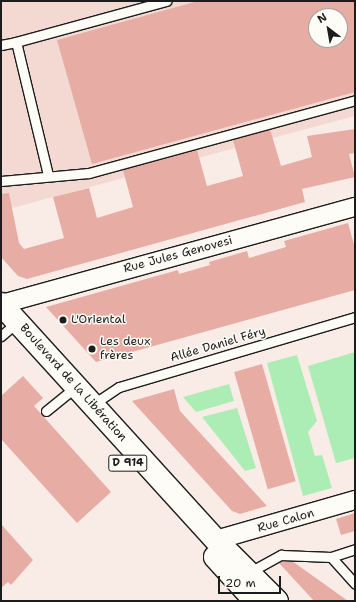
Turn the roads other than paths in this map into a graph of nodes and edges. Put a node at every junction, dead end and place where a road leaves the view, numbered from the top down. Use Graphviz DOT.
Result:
graph roads {
  1 [pos="166,1"];
  2 [pos="16,42"];
  3 [pos="1,45"];
  4 [pos="355,100"];
  5 [pos="48,175"];
  6 [pos="1,181"];
  7 [pos="355,207"];
  8 [pos="355,317"];
  9 [pos="5,320"];
  10 [pos="72,391"];
  11 [pos="92,405"];
  12 [pos="46,411"];
  13 [pos="355,500"];
  14 [pos="216,540"];
  15 [pos="355,549"];
  16 [pos="332,557"];
  17 [pos="243,576"];
  18 [pos="355,584"];
  19 [pos="255,601"];
  20 [pos="277,601"];
  1 -- 2 [label="lane"];
  2 -- 3 [label="lane"];
  2 -- 5 [label="lane"];
  4 -- 5 [label="lane"];
  5 -- 6 [label="lane"];
  7 -- 9 [label="street, Rue Jules Genovesi"];
  8 -- 11 [label="lane, Allée Daniel Féry"];
  9 -- 10 [label="main road, Boulevard de la Libération / D 914"];
  10 -- 11 [label="main road, Boulevard de la Libération / D 914"];
  10 -- 12 [label="lane"];
  10 -- 17 [label="main road, Boulevard de la Libération / D 914"];
  11 -- 14 [label="main road, Boulevard de la Libération / D 914"];
  13 -- 14 [label="street, Rue Calon"];
  14 -- 17 [label="main road, Boulevard de la Libération / D 914"];
  15 -- 16 [label="lane"];
  16 -- 17 [label="lane"];
  16 -- 18 [label="lane"];
  17 -- 19 [label="main road, Boulevard de la Libération / D 914"];
  17 -- 20 [label="main road, Boulevard de la Libération / D 914"];
}
